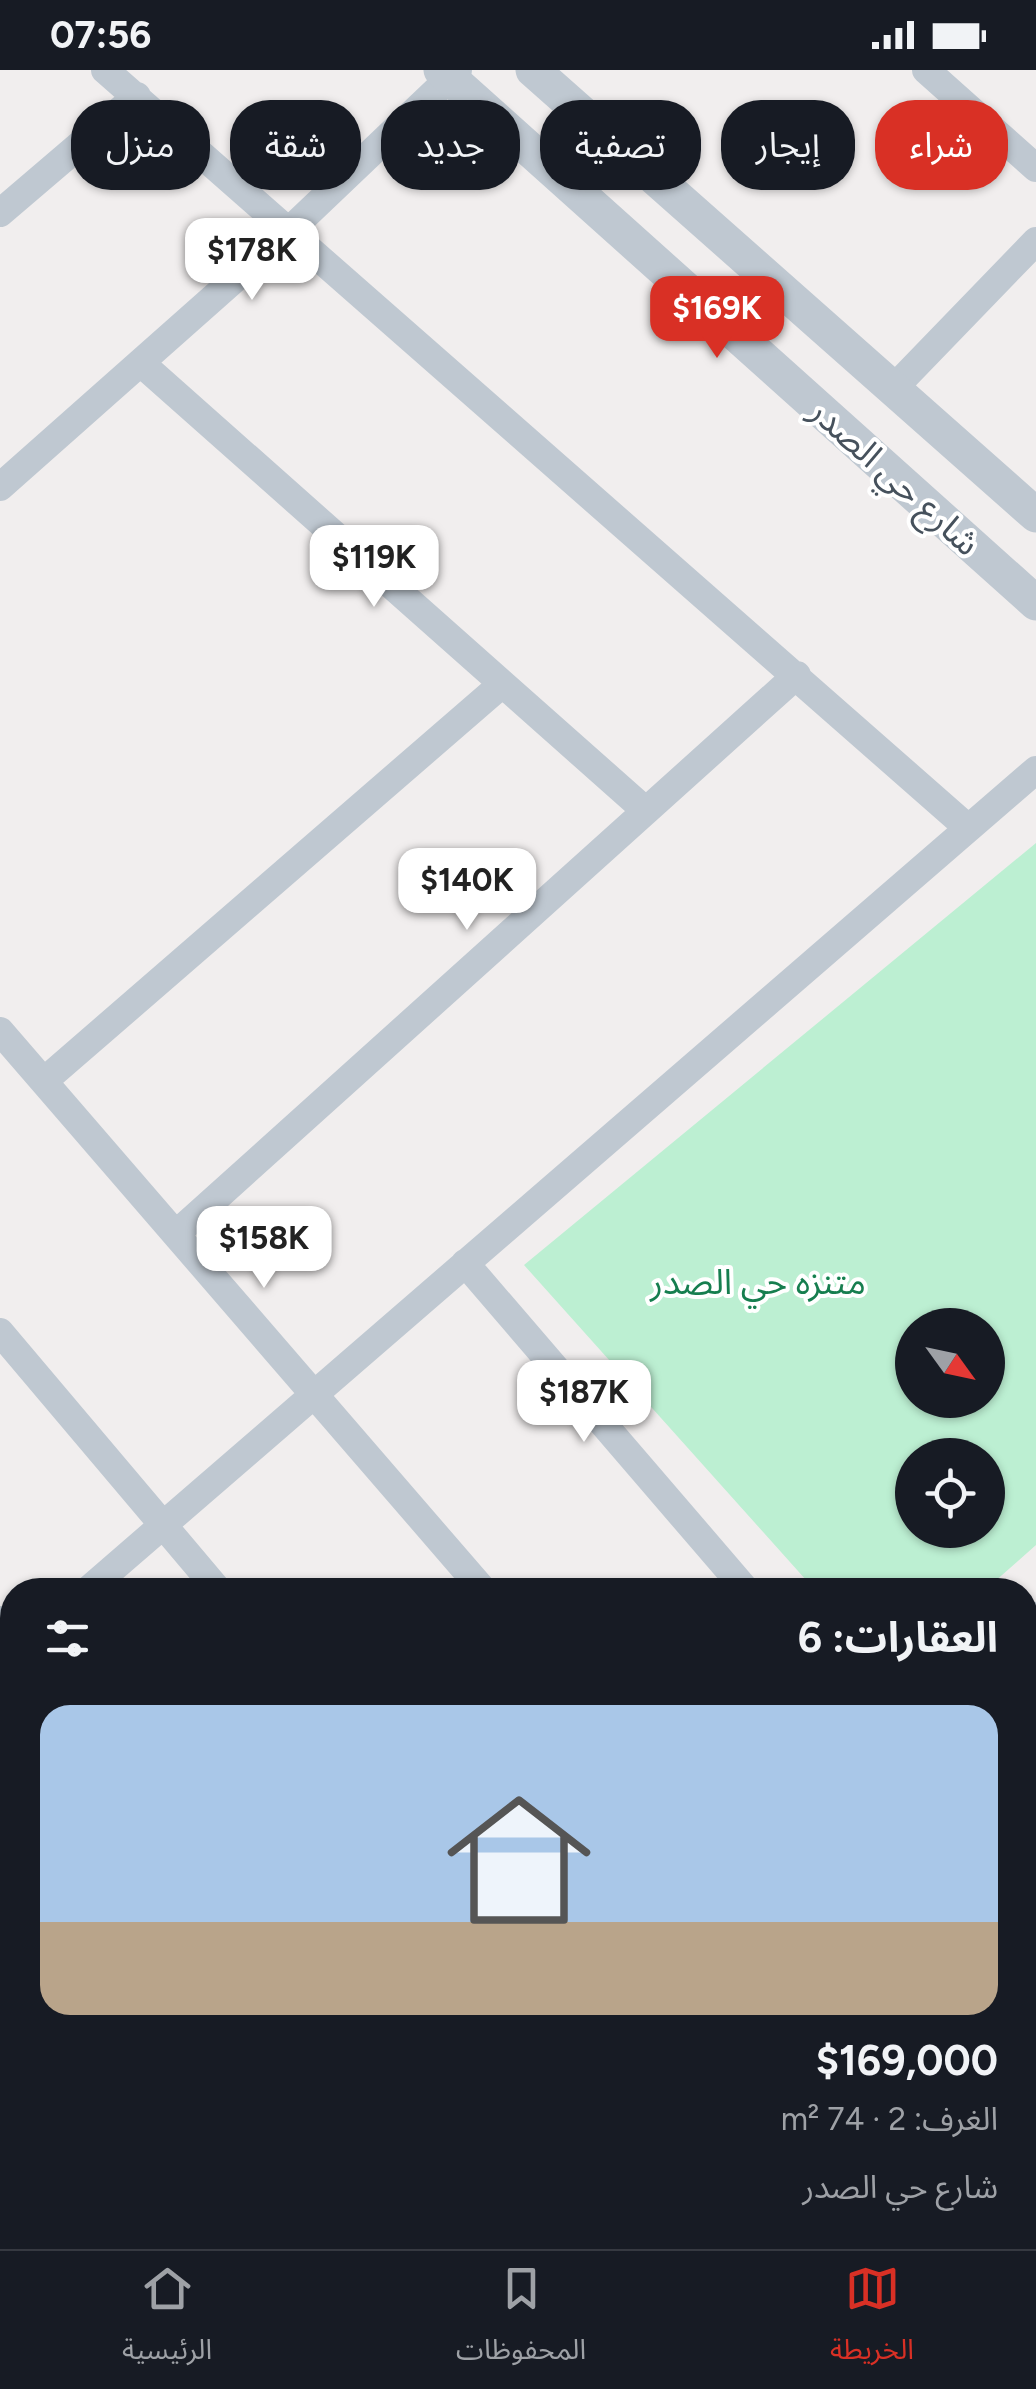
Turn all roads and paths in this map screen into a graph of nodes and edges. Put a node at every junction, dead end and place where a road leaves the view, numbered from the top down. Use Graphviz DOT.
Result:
graph roads {
  1 [pos="105,70"];
  2 [pos="533,70"];
  3 [pos="926,70"];
  4 [pos="450,73"];
  5 [pos="137,96"];
  6 [pos="1036,168"];
  7 [pos="0,213"];
  8 [pos="290,230"];
  9 [pos="1036,242"];
  10 [pos="142,364"];
  11 [pos="892,390"];
  12 [pos="0,487"];
  13 [pos="1036,515"];
  14 [pos="1036,603"];
  15 [pos="797,676"];
  16 [pos="501,685"];
  17 [pos="1036,770"];
  18 [pos="646,811"];
  19 [pos="968,828"];
  20 [pos="0,1031"];
  21 [pos="44,1082"];
  22 [pos="176,1234"];
  23 [pos="466,1263"];
  24 [pos="0,1332"];
  25 [pos="315,1393"];
  26 [pos="163,1526"];
  27 [pos="102,1578"];
  28 [pos="208,1578"];
  29 [pos="473,1578"];
  30 [pos="736,1578"];
  1 -- 5 [label="street"];
  2 -- 11 [label="street, شارع حي الصدر"];
  3 -- 6 [label="street"];
  4 -- 8 [label="street"];
  4 -- 14 [label="street, شارع حي الصدر"];
  5 -- 7 [label="street"];
  5 -- 8 [label="street"];
  8 -- 10 [label="street"];
  8 -- 15 [label="street"];
  9 -- 11 [label="street"];
  10 -- 12 [label="street"];
  10 -- 16 [label="street"];
  11 -- 13 [label="street, شارع حي الصدر"];
  15 -- 18 [label="street"];
  15 -- 19 [label="street"];
  16 -- 18 [label="street"];
  16 -- 21 [label="street"];
  17 -- 19 [label="street"];
  18 -- 22 [label="street"];
  19 -- 23 [label="street"];
  20 -- 21 [label="street"];
  21 -- 22 [label="street"];
  22 -- 25 [label="street"];
  23 -- 25 [label="street"];
  23 -- 30 [label="street"];
  24 -- 26 [label="street"];
  25 -- 26 [label="street"];
  25 -- 29 [label="street"];
  26 -- 27 [label="street"];
  26 -- 28 [label="street"];
}
